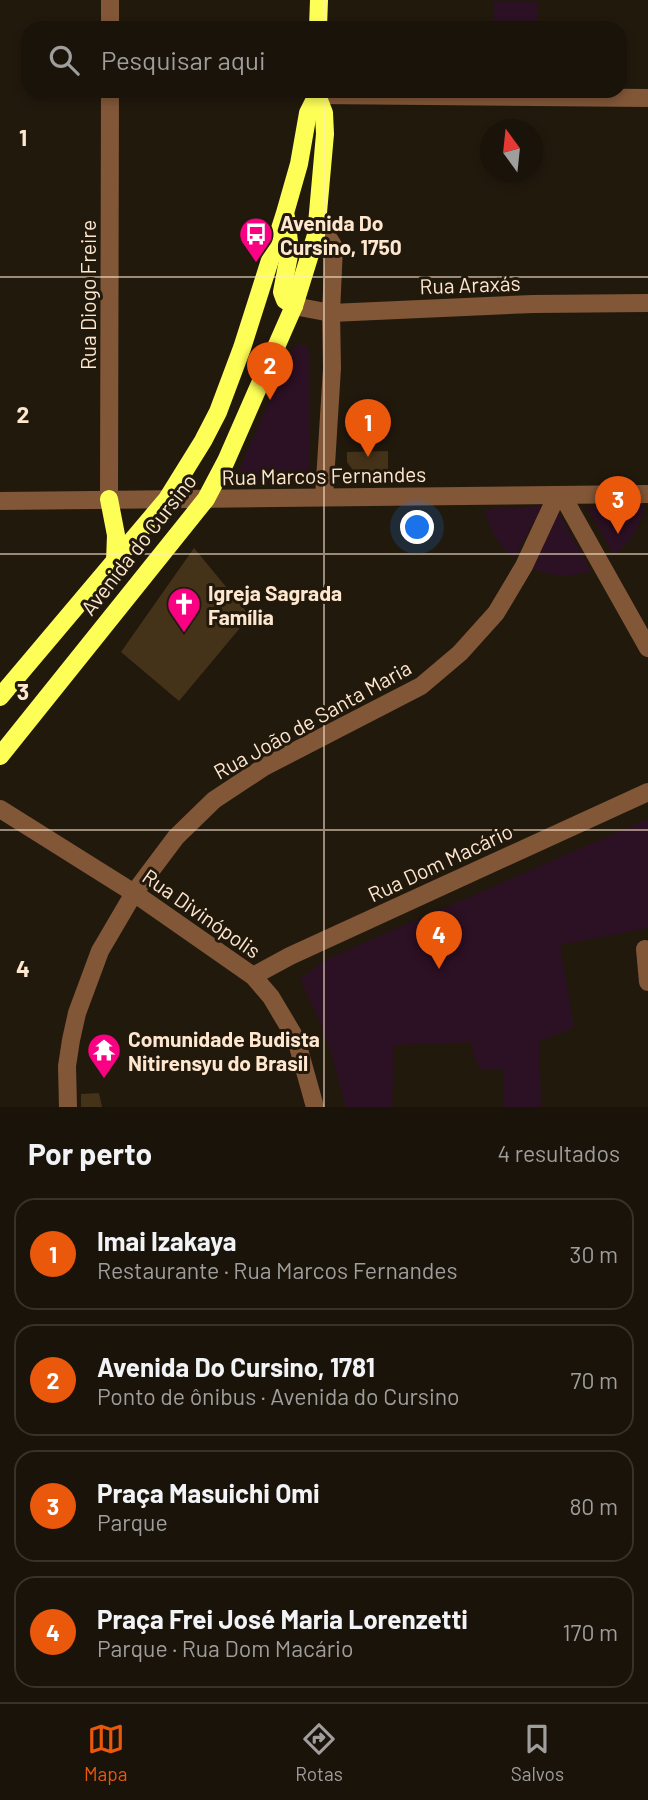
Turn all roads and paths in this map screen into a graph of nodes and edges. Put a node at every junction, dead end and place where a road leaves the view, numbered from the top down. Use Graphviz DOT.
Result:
graph roads {
  1 [pos="110,0"];
  2 [pos="319,0"];
  3 [pos="110,21"];
  4 [pos="318,21"];
  5 [pos="110,98"];
  6 [pos="315,98"];
  7 [pos="319,98"];
  8 [pos="627,98"];
  9 [pos="648,98"];
  10 [pos="285,213"];
  11 [pos="316,234"];
  12 [pos="648,303"];
  13 [pos="295,306"];
  14 [pos="331,313"];
  15 [pos="648,494"];
  16 [pos="559,495"];
  17 [pos="324,497"];
  18 [pos="109,499"];
  19 [pos="167,499"];
  20 [pos="206,499"];
  21 [pos="0,501"];
  22 [pos="115,562"];
  23 [pos="648,648"];
  24 [pos="0,697"];
  25 [pos="0,756"];
  26 [pos="648,792"];
  27 [pos="0,809"];
  28 [pos="134,893"];
  29 [pos="645,949"];
  30 [pos="253,976"];
  31 [pos="648,982"];
  32 [pos="68,1107"];
  33 [pos="315,1107"];
  1 -- 3 [label="street"];
  2 -- 4 [label="main road"];
  5 -- 18 [label="street, Rua Diogo Freire"];
  6 -- 10 [label="main road, Avenida do Cursino"];
  7 -- 11 [label="main road, Avenida do Cursino"];
  8 -- 9 [label="street"];
  10 -- 13 [label="main road"];
  10 -- 19 [label="main road, Avenida do Cursino"];
  11 -- 13 [label="main road, Avenida do Cursino"];
  11 -- 14 [label="street"];
  12 -- 14 [label="street, Rua Araxás"];
  13 -- 14 [label="street, Rua Araxás"];
  13 -- 20 [label="main road, Avenida do Cursino"];
  14 -- 17 [label="street"];
  15 -- 16 [label="street, Rua Marcos Fernandes"];
  16 -- 17 [label="street, Rua Marcos Fernandes"];
  16 -- 23 [label="street"];
  16 -- 28 [label="street, Rua João de Santa Maria"];
  17 -- 20 [label="street, Rua Marcos Fernandes"];
  18 -- 19 [label="street, Rua Marcos Fernandes"];
  18 -- 21 [label="street, Rua Marcos Fernandes"];
  18 -- 22 [label="main road"];
  19 -- 20 [label="street, Rua Marcos Fernandes"];
  19 -- 22 [label="main road, Avenida do Cursino"];
  20 -- 25 [label="main road, Avenida do Cursino"];
  22 -- 24 [label="main road, Avenida do Cursino"];
  26 -- 30 [label="street, Rua Dom Macário"];
  27 -- 28 [label="street, Rua Divinópolis"];
  28 -- 30 [label="street, Rua Divinópolis"];
  28 -- 32 [label="street, Rua João de Santa Maria"];
  29 -- 31 [label="street"];
  30 -- 33 [label="street, Rua Divinópolis"];
}
